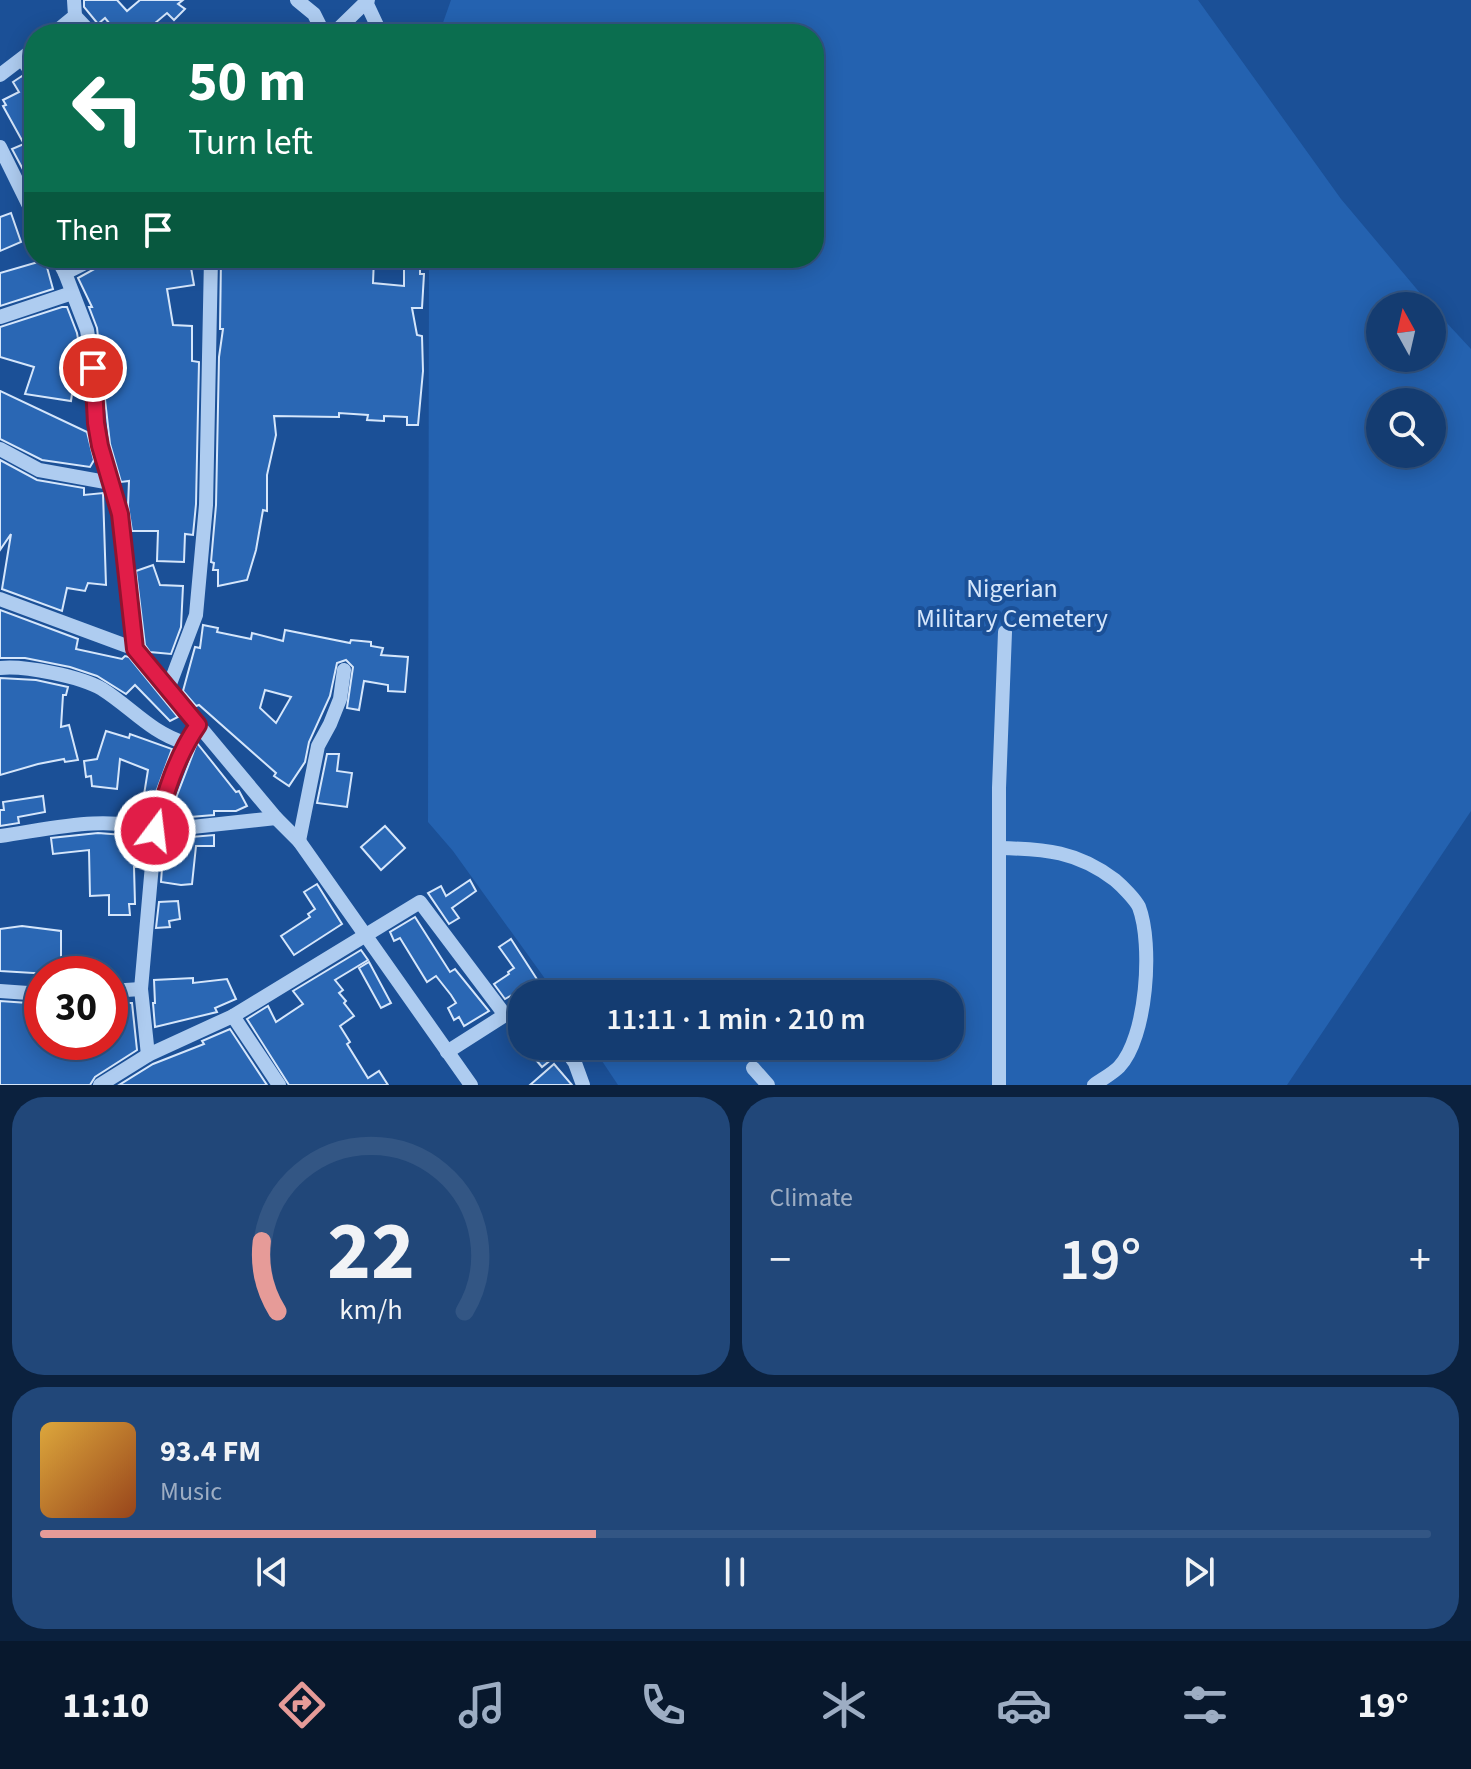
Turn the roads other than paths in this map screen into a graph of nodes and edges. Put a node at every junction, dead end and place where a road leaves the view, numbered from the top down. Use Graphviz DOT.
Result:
graph roads {
  1 [pos="74,0"];
  2 [pos="297,0"];
  3 [pos="367,1"];
  4 [pos="75,16"];
  5 [pos="65,24"];
  6 [pos="83,24"];
  7 [pos="319,24"];
  8 [pos="343,24"];
  9 [pos="377,24"];
  10 [pos="24,57"];
  11 [pos="0,75"];
  12 [pos="1,156"];
  13 [pos="24,198"];
  14 [pos="62,268"];
  15 [pos="75,268"];
  16 [pos="211,268"];
  17 [pos="65,273"];
  18 [pos="72,293"];
  19 [pos="0,317"];
  20 [pos="0,449"];
  21 [pos="111,483"];
  22 [pos="0,599"];
  23 [pos="1005,632"];
  24 [pos="135,649"];
  25 [pos="0,668"];
  26 [pos="344,670"];
  27 [pos="168,689"];
  28 [pos="198,725"];
  29 [pos="185,743"];
  30 [pos="276,818"];
  31 [pos="155,831"];
  32 [pos="0,836"];
  33 [pos="299,841"];
  34 [pos="1000,848"];
  35 [pos="364,935"];
  36 [pos="141,989"];
  37 [pos="128,990"];
  38 [pos="0,991"];
  39 [pos="24,993"];
  40 [pos="508,1013"];
  41 [pos="505,1015"];
  42 [pos="233,1016"];
  43 [pos="447,1052"];
  44 [pos="148,1055"];
  45 [pos="573,1060"];
  46 [pos="753,1068"];
  47 [pos="100,1085"];
  48 [pos="279,1085"];
  49 [pos="471,1085"];
  50 [pos="583,1085"];
  51 [pos="768,1085"];
  52 [pos="999,1085"];
  53 [pos="1094,1085"];
  1 -- 4 [label="street"];
  2 -- 7 [label="street"];
  3 -- 8 [label="street"];
  3 -- 9 [label="street"];
  4 -- 5 [label="street"];
  4 -- 6 [label="street"];
  10 -- 11 [label="street"];
  12 -- 13 [label="street"];
  14 -- 17 [label="street"];
  15 -- 17 [label="street"];
  16 -- 27 [label="street"];
  17 -- 18 [label="street"];
  18 -- 19 [label="street"];
  18 -- 21 [label="street"];
  20 -- 21 [label="street"];
  21 -- 24 [label="street"];
  22 -- 24 [label="street"];
  23 -- 34 [label="street"];
  24 -- 27 [label="street"];
  25 -- 29 [label="street"];
  26 -- 33 [label="street"];
  27 -- 28 [label="street"];
  28 -- 29 [label="street"];
  28 -- 30 [label="street"];
  29 -- 31 [label="street"];
  30 -- 31 [label="street"];
  30 -- 33 [label="street"];
  31 -- 32 [label="street"];
  31 -- 36 [label="street"];
  33 -- 35 [label="street"];
  34 -- 52 [label="street"];
  34 -- 53 [label="street"];
  35 -- 41 [label="street"];
  35 -- 42 [label="street"];
  35 -- 43 [label="street"];
  36 -- 37 [label="street"];
  36 -- 44 [label="street"];
  38 -- 39 [label="street"];
  40 -- 41 [label="street"];
  41 -- 43 [label="street"];
  42 -- 44 [label="street"];
  42 -- 48 [label="street"];
  43 -- 49 [label="street"];
  44 -- 47 [label="street"];
  45 -- 50 [label="street"];
  46 -- 51 [label="street"];
}
